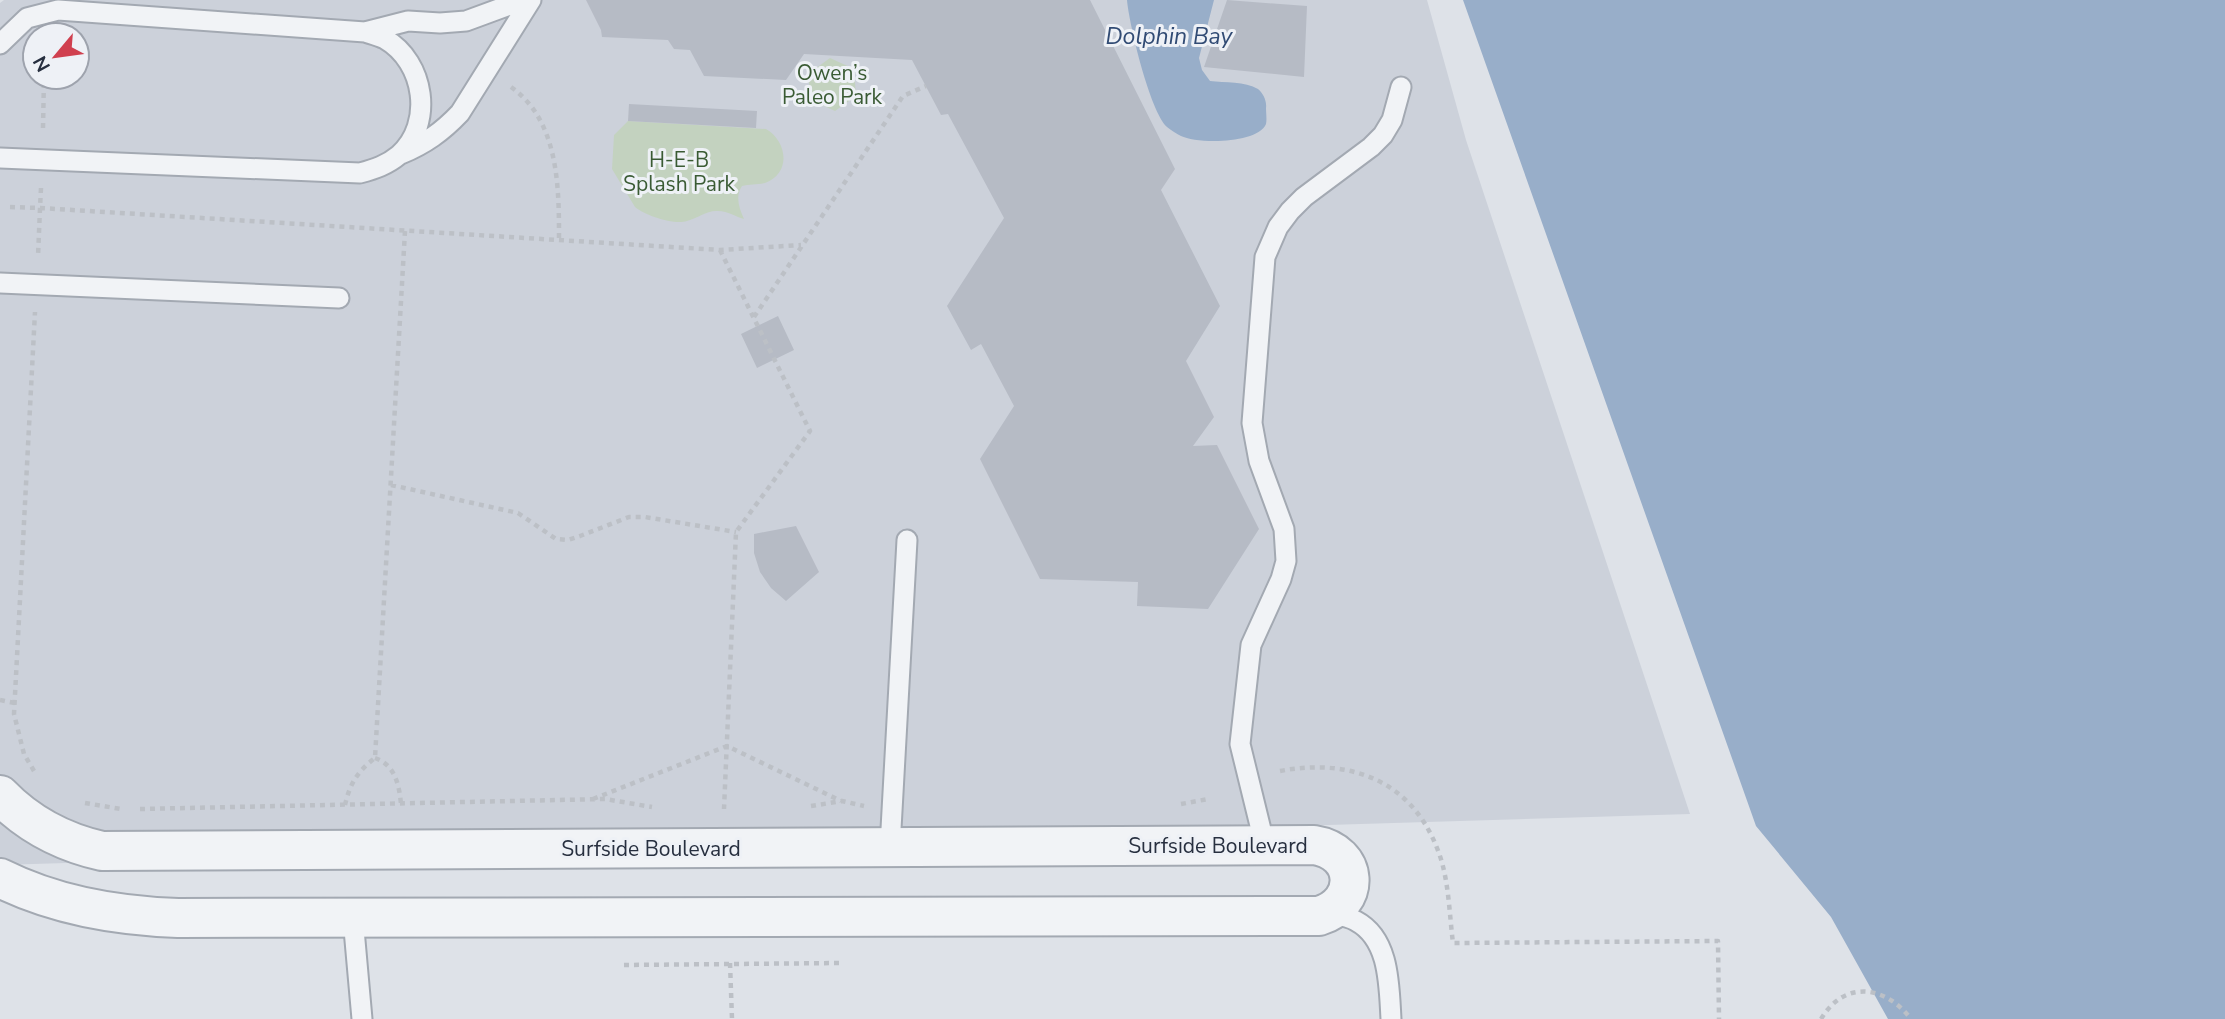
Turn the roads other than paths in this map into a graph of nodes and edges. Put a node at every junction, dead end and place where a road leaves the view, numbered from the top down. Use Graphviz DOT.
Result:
graph roads {
  1 [pos="523,0"];
  2 [pos="531,0"];
  3 [pos="365,32"];
  4 [pos="0,44"];
  5 [pos="1401,87"];
  6 [pos="400,154"];
  7 [pos="0,158"];
  8 [pos="0,283"];
  9 [pos="340,298"];
  10 [pos="907,540"];
  11 [pos="0,796"];
  12 [pos="1265,845"];
  13 [pos="890,847"];
  14 [pos="0,878"];
  15 [pos="1330,913"];
  16 [pos="353,918"];
  17 [pos="362,1019"];
  18 [pos="1391,1019"];
  1 -- 3 [label="lane"];
  2 -- 6 [label="lane"];
  3 -- 4 [label="lane"];
  3 -- 6 [label="lane"];
  5 -- 12 [label="lane"];
  6 -- 7 [label="lane"];
  8 -- 9 [label="lane"];
  10 -- 13 [label="lane"];
  11 -- 13 [label="street, Surfside Boulevard"];
  12 -- 13 [label="street, Surfside Boulevard"];
  12 -- 15 [label="street, Surfside Boulevard"];
  14 -- 16 [label="street"];
  15 -- 16 [label="street"];
  15 -- 18 [label="lane"];
  16 -- 17 [label="lane"];
}
